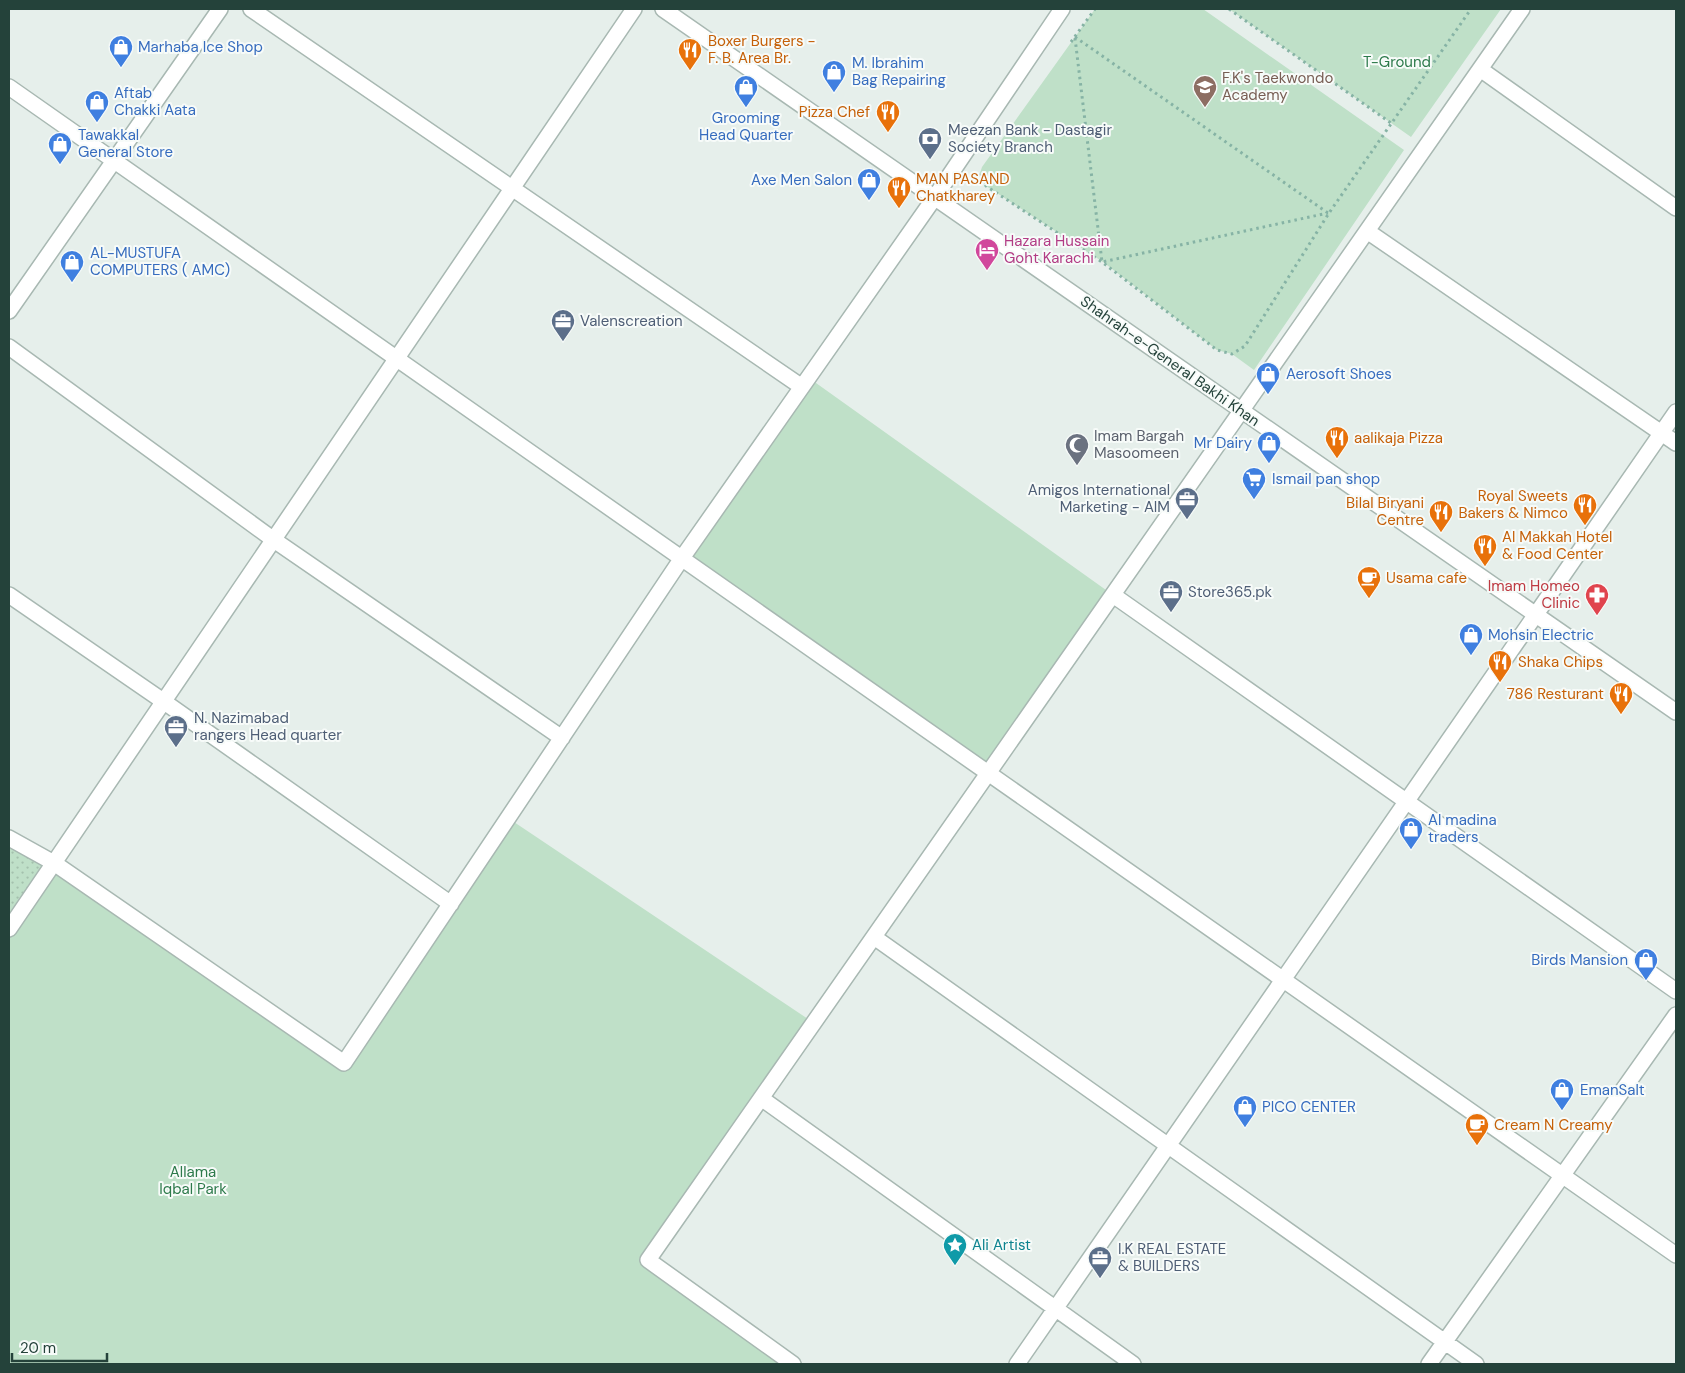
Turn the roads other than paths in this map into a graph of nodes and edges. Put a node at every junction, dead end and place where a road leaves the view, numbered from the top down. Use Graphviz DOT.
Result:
graph roads {
  1 [pos="220,9"];
  2 [pos="251,9"];
  3 [pos="634,9"];
  4 [pos="663,9"];
  5 [pos="1522,9"];
  6 [pos="1056,11"];
  7 [pos="1480,69"];
  8 [pos="9,87"];
  9 [pos="114,160"];
  10 [pos="512,188"];
  11 [pos="935,197"];
  12 [pos="1676,208"];
  13 [pos="1367,231"];
  14 [pos="9,311"];
  15 [pos="9,348"];
  16 [pos="396,358"];
  17 [pos="802,387"];
  18 [pos="1241,410"];
  19 [pos="1676,412"];
  20 [pos="1662,433"];
  21 [pos="1676,443"];
  22 [pos="274,540"];
  23 [pos="682,558"];
  24 [pos="9,595"];
  25 [pos="1113,595"];
  26 [pos="1536,615"];
  27 [pos="164,701"];
  28 [pos="1676,712"];
  29 [pos="562,738"];
  30 [pos="988,773"];
  31 [pos="1407,801"];
  32 [pos="9,838"];
  33 [pos="54,863"];
  34 [pos="451,904"];
  35 [pos="9,928"];
  36 [pos="874,936"];
  37 [pos="1284,980"];
  38 [pos="1676,991"];
  39 [pos="1676,1015"];
  40 [pos="761,1098"];
  41 [pos="1168,1145"];
  42 [pos="1563,1175"];
  43 [pos="1676,1255"];
  44 [pos="1056,1309"];
  45 [pos="1444,1342"];
  46 [pos="793,1364"];
  47 [pos="1017,1364"];
  48 [pos="1133,1364"];
  49 [pos="1429,1364"];
  50 [pos="1476,1364"];
  1 -- 9 [label="street"];
  2 -- 10 [label="street"];
  3 -- 10 [label="street"];
  4 -- 11 [label="street, Shahrah-e-General Bakhi Khan"];
  5 -- 7 [label="street"];
  6 -- 11 [label="street"];
  7 -- 12 [label="street"];
  7 -- 13 [label="street"];
  8 -- 9 [label="street"];
  9 -- 14 [label="street"];
  9 -- 16 [label="street"];
  10 -- 16 [label="street"];
  10 -- 17 [label="street"];
  11 -- 17 [label="street"];
  11 -- 18 [label="street, Shahrah-e-General Bakhi Khan"];
  13 -- 18 [label="street"];
  13 -- 20 [label="street"];
  15 -- 22 [label="street"];
  16 -- 22 [label="street"];
  16 -- 23 [label="street"];
  17 -- 23 [label="street"];
  18 -- 25 [label="street"];
  18 -- 26 [label="street, Shahrah-e-General Bakhi Khan"];
  19 -- 20 [label="street"];
  20 -- 21 [label="street"];
  20 -- 26 [label="street"];
  22 -- 27 [label="street"];
  22 -- 29 [label="street"];
  23 -- 29 [label="street"];
  23 -- 30 [label="street"];
  24 -- 27 [label="street"];
  25 -- 30 [label="street"];
  25 -- 31 [label="street"];
  26 -- 28 [label="street, Shahrah-e-General Bakhi Khan"];
  26 -- 31 [label="street"];
  27 -- 33 [label="street"];
  27 -- 34 [label="street"];
  29 -- 34 [label="street"];
  30 -- 36 [label="street"];
  30 -- 37 [label="street"];
  31 -- 37 [label="street"];
  31 -- 38 [label="street"];
  32 -- 33 [label="street"];
  33 -- 34 [label="street"];
  33 -- 35 [label="street"];
  36 -- 40 [label="street"];
  36 -- 41 [label="street"];
  37 -- 41 [label="street"];
  37 -- 42 [label="street"];
  39 -- 42 [label="street"];
  40 -- 44 [label="street"];
  40 -- 46 [label="street"];
  41 -- 44 [label="street"];
  41 -- 45 [label="street"];
  42 -- 43 [label="street"];
  42 -- 45 [label="street"];
  44 -- 47 [label="street"];
  44 -- 48 [label="street"];
  45 -- 49 [label="street"];
  45 -- 50 [label="street"];
}
